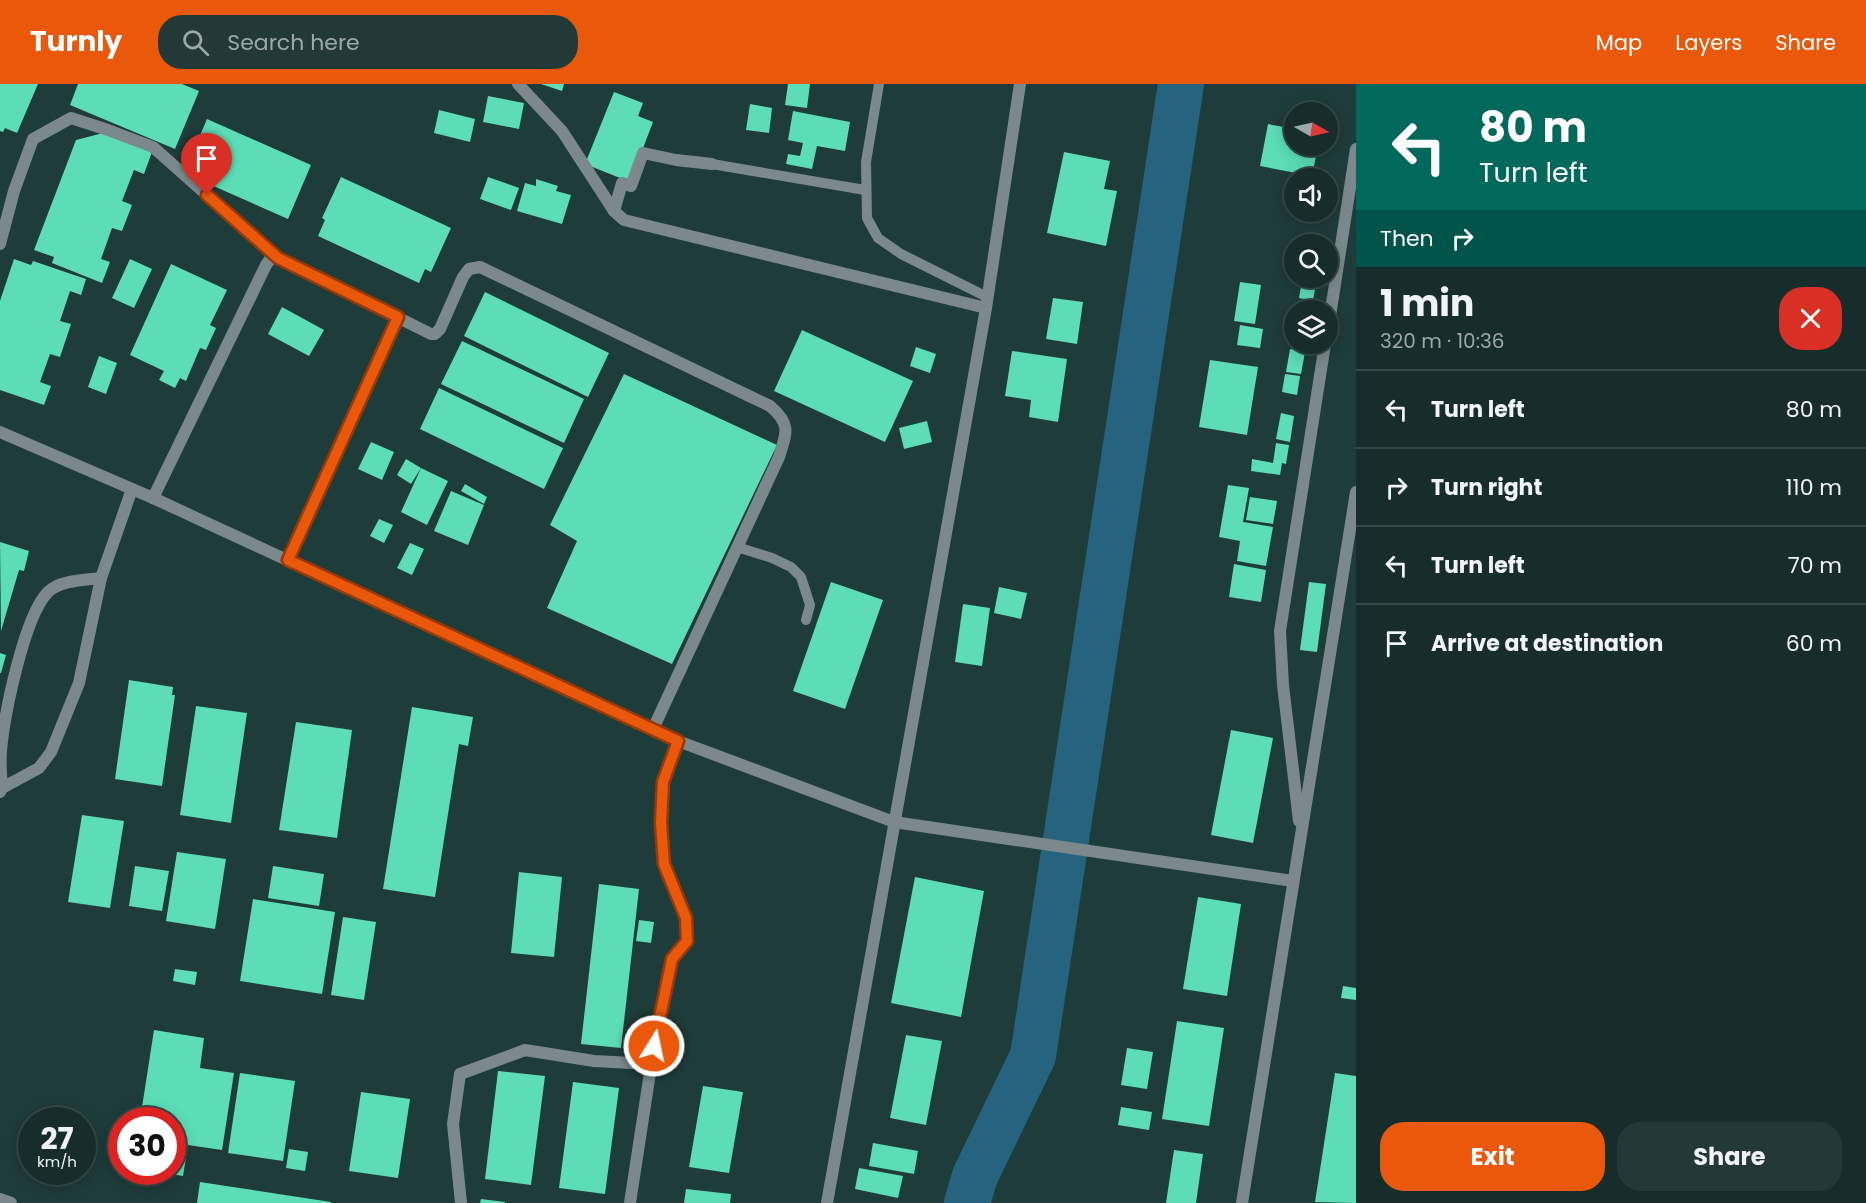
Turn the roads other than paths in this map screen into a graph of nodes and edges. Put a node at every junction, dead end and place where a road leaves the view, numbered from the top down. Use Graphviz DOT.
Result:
graph roads {
  1 [pos="518,84"];
  2 [pos="879,84"];
  3 [pos="1020,84"];
  4 [pos="1356,148"];
  5 [pos="712,164"];
  6 [pos="865,190"];
  7 [pos="614,211"];
  8 [pos="0,244"];
  9 [pos="278,258"];
  10 [pos="1332,300"];
  11 [pos="987,303"];
  12 [pos="398,317"];
  13 [pos="1323,354"];
  14 [pos="0,432"];
  15 [pos="132,489"];
  16 [pos="1356,492"];
  17 [pos="153,498"];
  18 [pos="737,547"];
  19 [pos="288,560"];
  20 [pos="101,578"];
  21 [pos="806,620"];
  22 [pos="653,729"];
  23 [pos="678,741"];
  24 [pos="1,790"];
  25 [pos="894,822"];
  26 [pos="1301,834"];
  27 [pos="1293,881"];
  28 [pos="651,1064"];
  29 [pos="0,1199"];
  30 [pos="11,1203"];
  31 [pos="461,1203"];
  32 [pos="630,1203"];
  33 [pos="827,1203"];
  34 [pos="1242,1203"];
  1 -- 7 [label="street"];
  2 -- 6 [label="lane"];
  3 -- 11 [label="street"];
  4 -- 10 [label="street"];
  5 -- 6 [label="lane"];
  5 -- 7 [label="street"];
  6 -- 11 [label="lane"];
  7 -- 11 [label="street"];
  8 -- 9 [label="street"];
  9 -- 12 [label="street"];
  9 -- 17 [label="street"];
  11 -- 25 [label="street"];
  12 -- 18 [label="street"];
  12 -- 19 [label="street"];
  13 -- 26 [label="street"];
  14 -- 15 [label="street"];
  15 -- 17 [label="street"];
  15 -- 20 [label="street"];
  16 -- 26 [label="street"];
  17 -- 19 [label="street"];
  18 -- 21 [label="lane"];
  18 -- 22 [label="street"];
  19 -- 22 [label="street"];
  20 -- 24 [label="street"];
  20 -- 24 [label="street"];
  22 -- 23 [label="street"];
  23 -- 25 [label="street"];
  23 -- 28 [label="street"];
  25 -- 27 [label="street"];
  25 -- 33 [label="street"];
  26 -- 27 [label="street"];
  27 -- 34 [label="street"];
  28 -- 31 [label="street"];
  28 -- 32 [label="street"];
  29 -- 30 [label="street"];
}
